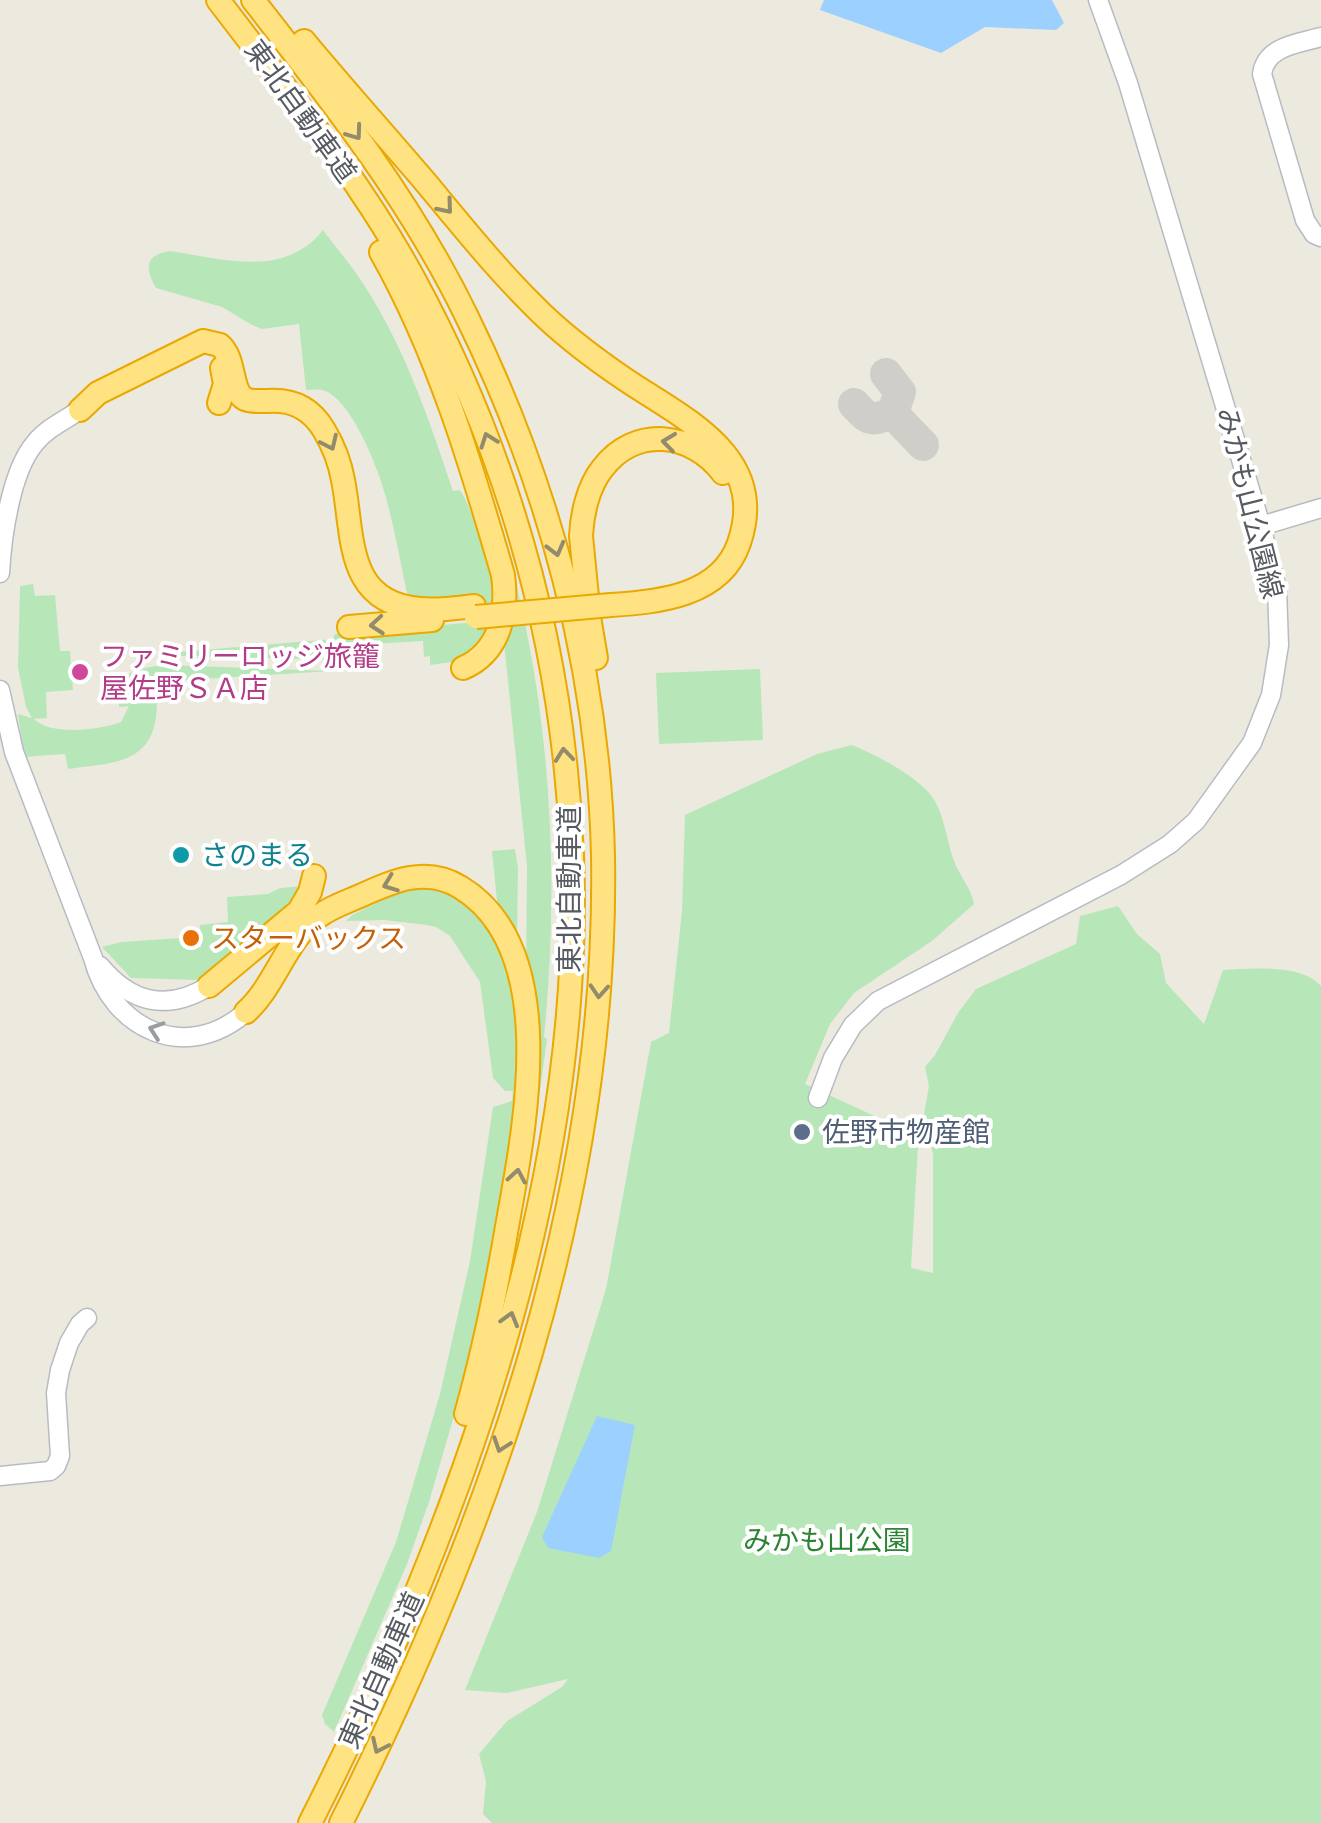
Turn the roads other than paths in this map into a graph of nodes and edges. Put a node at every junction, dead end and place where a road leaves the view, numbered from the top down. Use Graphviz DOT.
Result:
graph roads {
  1 [pos="218,0"];
  2 [pos="253,0"];
  3 [pos="269,0"];
  4 [pos="1098,0"];
  5 [pos="1321,37"];
  6 [pos="317,129"];
  7 [pos="1321,237"];
  8 [pos="219,403"];
  9 [pos="80,410"];
  10 [pos="1321,508"];
  11 [pos="1262,526"];
  12 [pos="0,573"];
  13 [pos="610,600"];
  14 [pos="475,611"];
  15 [pos="349,628"];
  16 [pos="463,668"];
  17 [pos="0,690"];
  18 [pos="7,753"];
  19 [pos="314,876"];
  20 [pos="602,894"];
  21 [pos="93,958"];
  22 [pos="210,986"];
  23 [pos="246,1012"];
  24 [pos="818,1098"];
  25 [pos="87,1318"];
  26 [pos="0,1476"];
  27 [pos="434,1544"];
  28 [pos="310,1823"];
  29 [pos="341,1823"];
  1 -- 6 [label="highway, 東北自動車道"];
  2 -- 20 [label="highway, 東北自動車道, one-way"];
  3 -- 13 [label="highway, one-way"];
  4 -- 11 [label="main road, みかも山公園線"];
  5 -- 7 [label="main road"];
  6 -- 16 [label="highway"];
  27 -- 6 [label="highway, 東北自動車道, one-way"];
  8 -- 9 [label="highway"];
  9 -- 12 [label="main road"];
  9 -- 14 [label="highway, one-way"];
  10 -- 11 [label="main road"];
  11 -- 24 [label="main road, みかも山公園線"];
  13 -- 14 [label="highway"];
  13 -- 20 [label="highway, one-way"];
  14 -- 15 [label="highway, one-way"];
  17 -- 18 [label="main road"];
  18 -- 21 [label="main road"];
  19 -- 22 [label="highway"];
  20 -- 29 [label="highway, 東北自動車道, one-way"];
  21 -- 22 [label="main road"];
  23 -- 21 [label="main road, one-way"];
  27 -- 23 [label="highway, one-way"];
  25 -- 26 [label="main road"];
  27 -- 28 [label="highway, 東北自動車道"];
}
